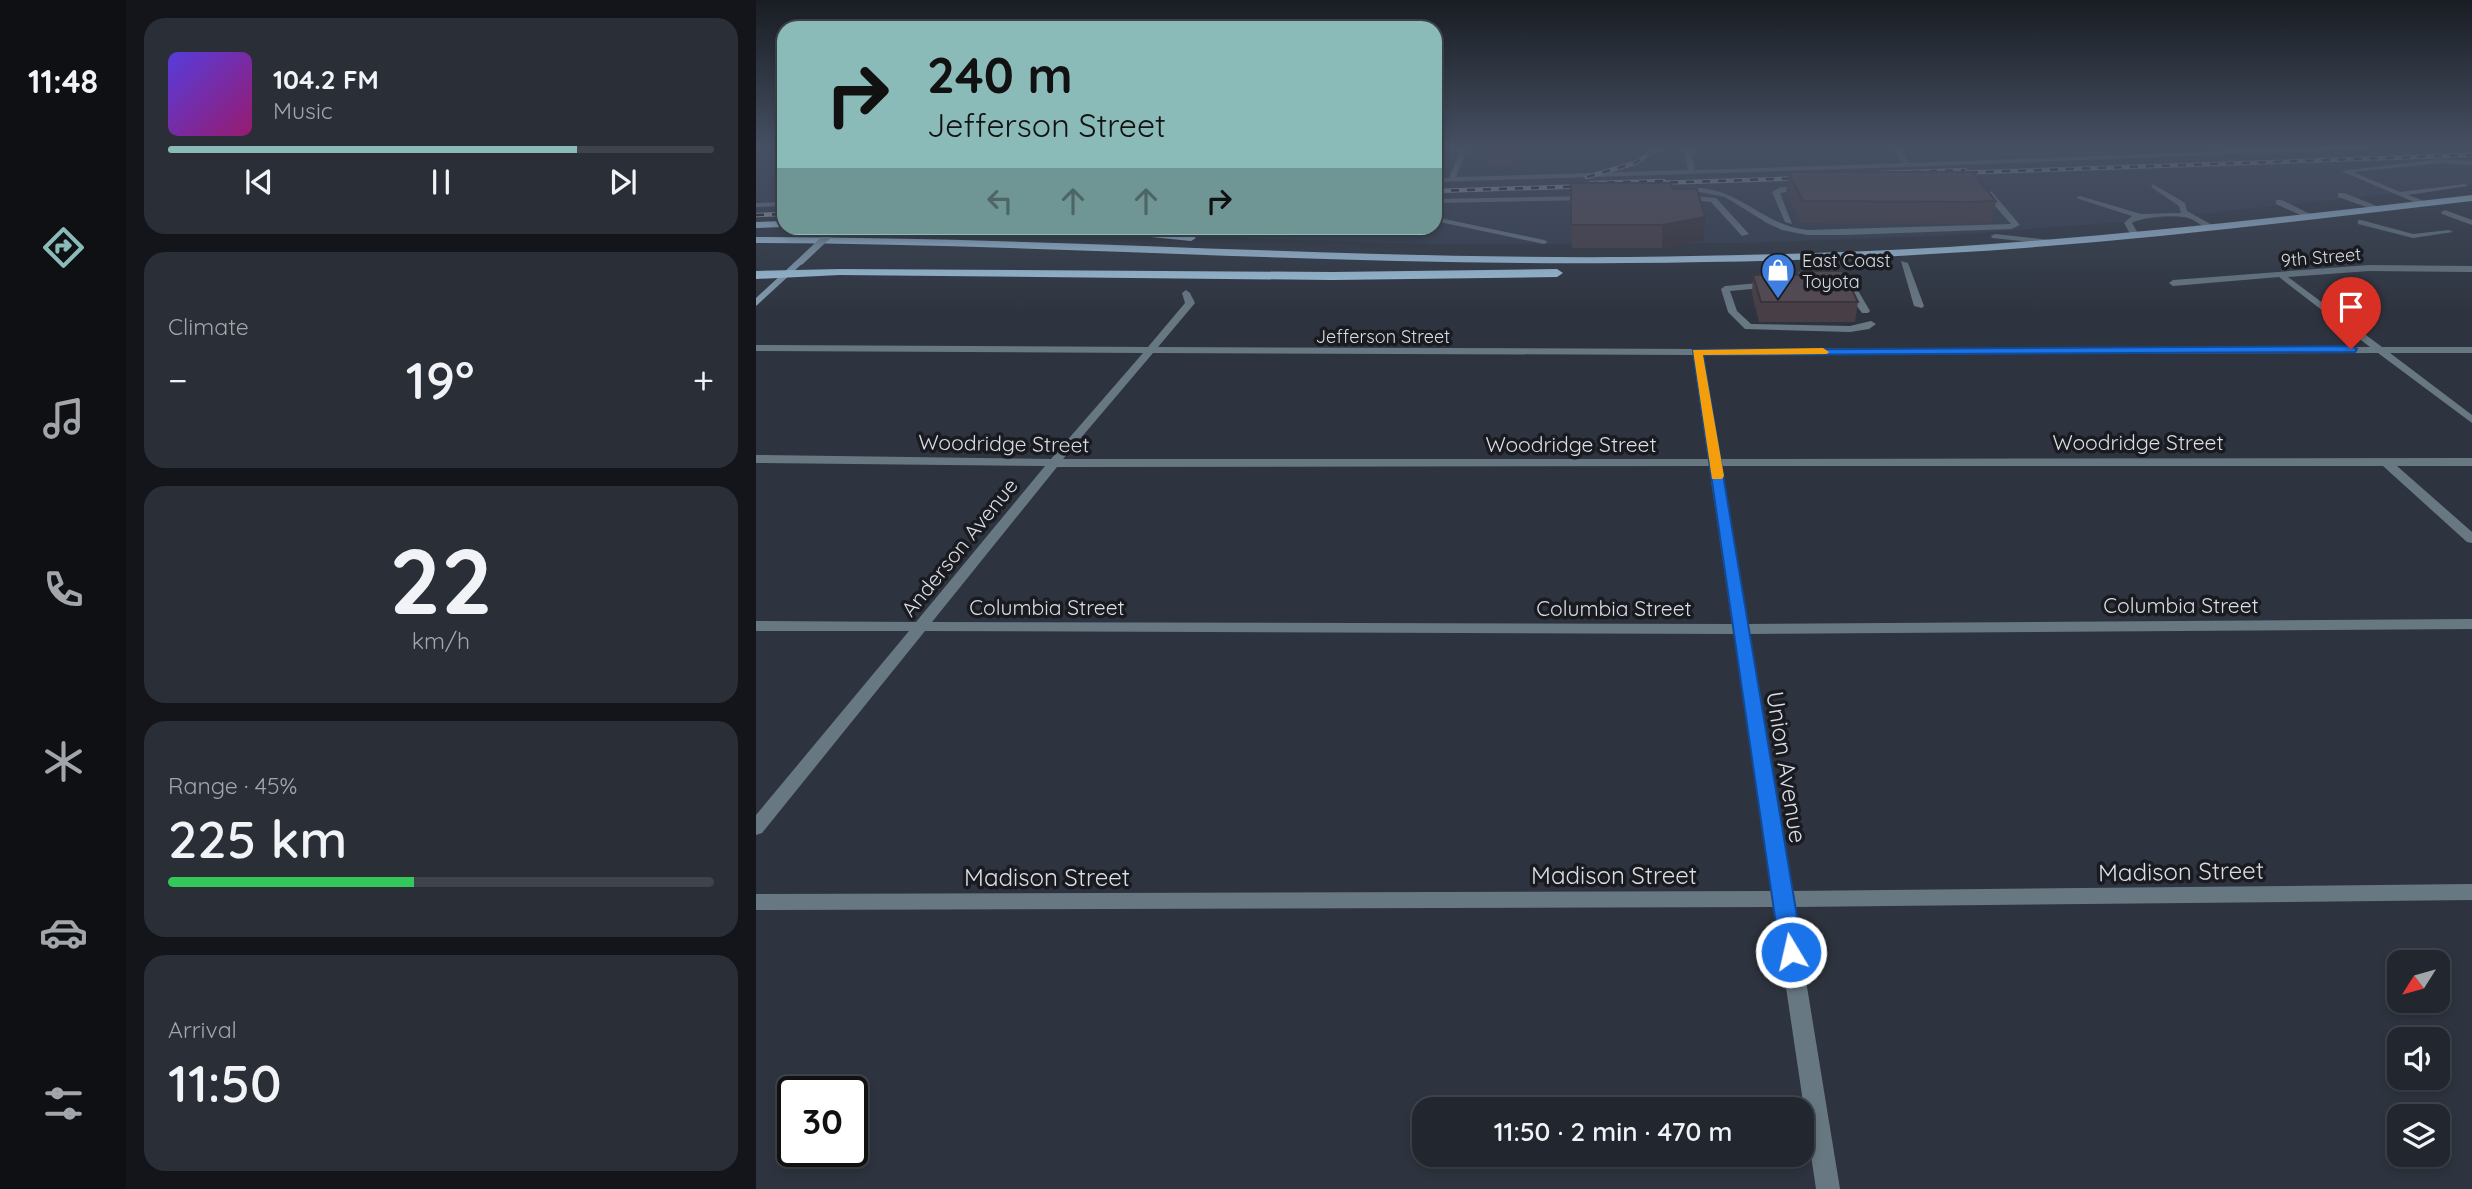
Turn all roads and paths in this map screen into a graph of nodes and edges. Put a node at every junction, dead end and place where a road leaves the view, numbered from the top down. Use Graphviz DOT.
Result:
graph roads {
  1 [pos="1715,202"];
  2 [pos="1739,202"];
  3 [pos="1781,202"];
  4 [pos="1996,202"];
  5 [pos="2094,202"];
  6 [pos="2178,202"];
  7 [pos="2280,202"];
  8 [pos="2362,202"];
  9 [pos="2418,202"];
  10 [pos="2434,202"];
  11 [pos="777,204"];
  12 [pos="2421,204"];
  13 [pos="756,205"];
  14 [pos="2378,208"];
  15 [pos="2472,209"];
  16 [pos="2445,212"];
  17 [pos="2187,215"];
  18 [pos="2138,216"];
  19 [pos="2310,216"];
  20 [pos="1442,220"];
  21 [pos="1789,222"];
  22 [pos="2361,222"];
  23 [pos="777,224"];
  24 [pos="756,225"];
  25 [pos="2211,228"];
  26 [pos="2468,229"];
  27 [pos="2430,231"];
  28 [pos="1836,233"];
  29 [pos="1745,234"];
  30 [pos="829,235"];
  31 [pos="1158,235"];
  32 [pos="2135,235"];
  33 [pos="756,240"];
  34 [pos="1544,242"];
  35 [pos="2050,242"];
  36 [pos="756,251"];
  37 [pos="1377,258"];
  38 [pos="1905,264"];
  39 [pos="2472,269"];
  40 [pos="1618,272"];
  41 [pos="786,274"];
  42 [pos="756,275"];
  43 [pos="2282,276"];
  44 [pos="2174,283"];
  45 [pos="1820,284"];
  46 [pos="1782,285"];
  47 [pos="1186,293"];
  48 [pos="756,303"];
  49 [pos="1919,306"];
  50 [pos="1866,311"];
  51 [pos="1871,324"];
  52 [pos="756,348"];
  53 [pos="2378,349"];
  54 [pos="2472,350"];
  55 [pos="1149,351"];
  56 [pos="1697,352"];
  57 [pos="2472,420"];
  58 [pos="756,459"];
  59 [pos="2386,462"];
  60 [pos="2472,462"];
  61 [pos="1054,463"];
  62 [pos="1715,463"];
  63 [pos="2472,539"];
  64 [pos="2472,624"];
  65 [pos="756,626"];
  66 [pos="921,628"];
  67 [pos="1741,629"];
  68 [pos="756,828"];
  69 [pos="2472,892"];
  70 [pos="1783,899"];
  71 [pos="756,902"];
  72 [pos="1828,1189"];
  1 -- 29 [label="street"];
  2 -- 28 [label="street"];
  3 -- 21 [label="street"];
  4 -- 28 [label="street"];
  5 -- 18 [label="street"];
  6 -- 17 [label="street"];
  7 -- 19 [label="street"];
  8 -- 14 [label="street"];
  9 -- 12 [label="street"];
  10 -- 12 [label="highway"];
  11 -- 13 [label="street"];
  12 -- 14 [label="highway"];
  14 -- 19 [label="highway"];
  15 -- 16 [label="highway"];
  16 -- 22 [label="highway"];
  16 -- 26 [label="street"];
  17 -- 18 [label="street"];
  17 -- 25 [label="street"];
  18 -- 32 [label="street"];
  19 -- 25 [label="highway"];
  20 -- 34 [label="street"];
  22 -- 27 [label="street"];
  22 -- 38 [label="highway"];
  23 -- 24 [label="highway"];
  25 -- 32 [label="highway"];
  26 -- 27 [label="street"];
  26 -- 27 [label="street"];
  28 -- 35 [label="street"];
  30 -- 41 [label="main road, bridge"];
  31 -- 37 [label="highway"];
  32 -- 35 [label="highway"];
  33 -- 37 [label="highway"];
  35 -- 37 [label="highway"];
  36 -- 40 [label="highway"];
  38 -- 40 [label="highway"];
  38 -- 49 [label="street"];
  39 -- 43 [label="street, 9th Street"];
  40 -- 41 [label="highway"];
  41 -- 42 [label="highway"];
  41 -- 48 [label="main road"];
  43 -- 44 [label="street, 9th Street"];
  43 -- 53 [label="street"];
  45 -- 50 [label="street"];
  46 -- 51 [label="street"];
  47 -- 55 [label="street, Anderson Avenue"];
  52 -- 55 [label="street, Jefferson Street"];
  53 -- 54 [label="street, Jefferson Street"];
  53 -- 56 [label="street, Jefferson Street"];
  53 -- 57 [label="street"];
  55 -- 56 [label="street, Jefferson Street"];
  55 -- 61 [label="street, Anderson Avenue"];
  56 -- 62 [label="street, Union Avenue"];
  58 -- 61 [label="street, Woodridge Street"];
  59 -- 60 [label="street, Woodridge Street"];
  59 -- 62 [label="street, Woodridge Street"];
  59 -- 63 [label="street"];
  61 -- 62 [label="street, Woodridge Street"];
  61 -- 66 [label="street, Anderson Avenue"];
  62 -- 67 [label="street, Union Avenue"];
  64 -- 67 [label="street, Columbia Street"];
  65 -- 66 [label="street, Columbia Street"];
  66 -- 67 [label="street, Columbia Street"];
  66 -- 68 [label="street, Anderson Avenue"];
  67 -- 70 [label="street, Union Avenue"];
  69 -- 70 [label="street, Madison Street"];
  70 -- 71 [label="street, Madison Street"];
  70 -- 72 [label="street, Union Avenue"];
}
